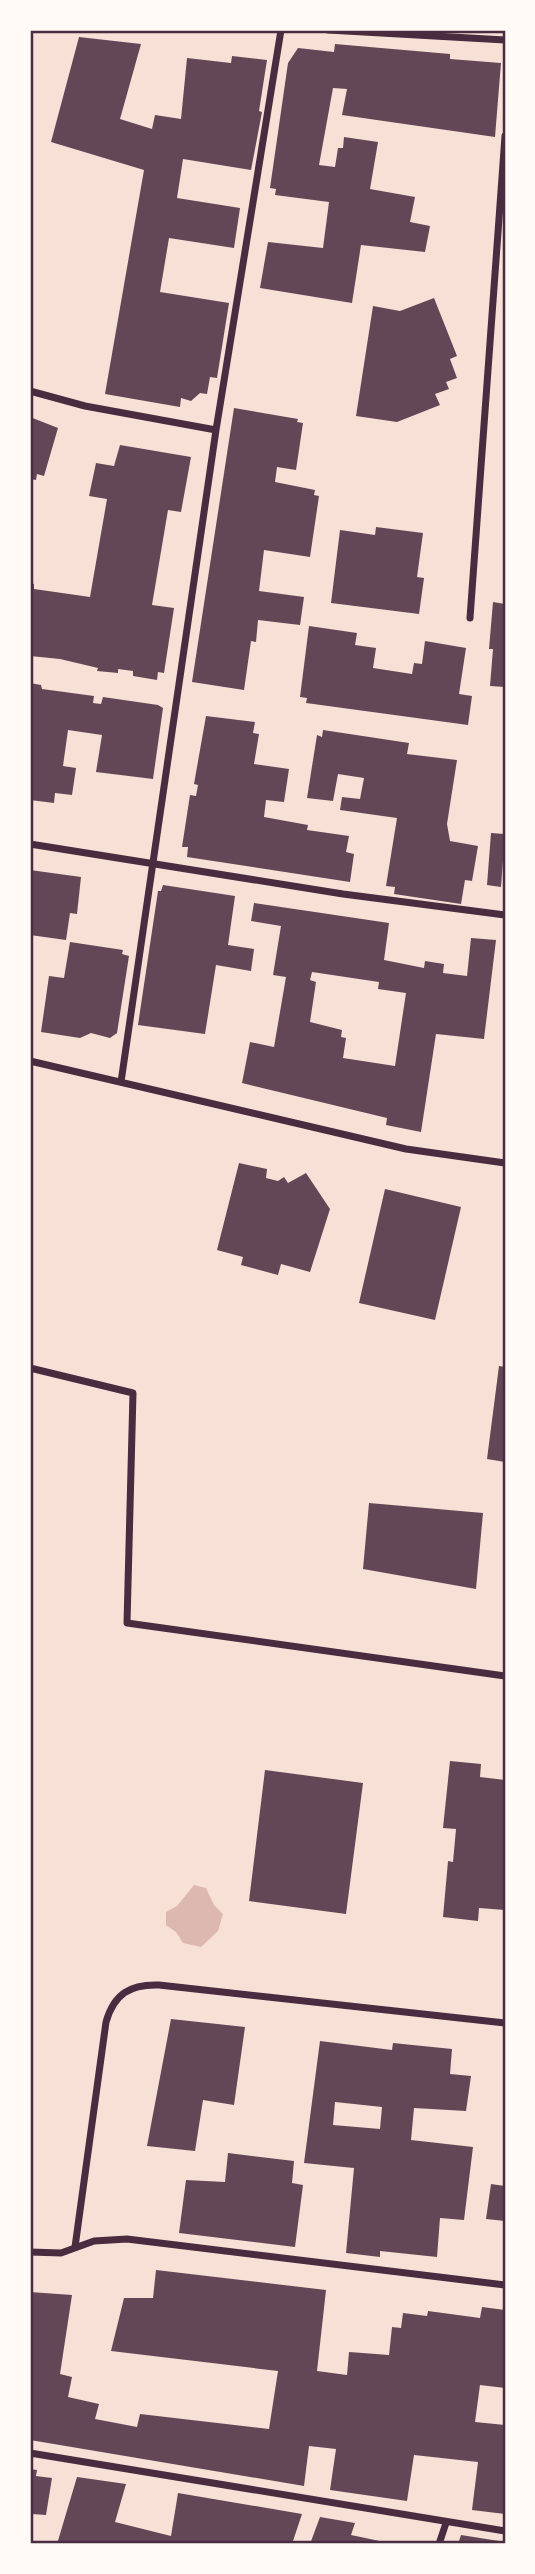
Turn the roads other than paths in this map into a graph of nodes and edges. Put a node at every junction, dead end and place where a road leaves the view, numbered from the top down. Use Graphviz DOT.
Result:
graph roads {
  1 [pos="281,30"];
  2 [pos="328,30"];
  3 [pos="505,40"];
  4 [pos="505,136"];
  5 [pos="30,391"];
  6 [pos="216,430"];
  7 [pos="471,618"];
  8 [pos="30,844"];
  9 [pos="151,864"];
  10 [pos="505,915"];
  11 [pos="30,1061"];
  12 [pos="121,1082"];
  13 [pos="505,1163"];
  14 [pos="30,1368"];
  15 [pos="505,1676"];
  16 [pos="505,2023"];
  17 [pos="75,2247"];
  18 [pos="30,2252"];
  19 [pos="505,2285"];
  20 [pos="30,2453"];
  21 [pos="446,2523"];
  22 [pos="505,2530"];
  23 [pos="439,2544"];
  1 -- 6 [label="street"];
  2 -- 3 [label="street"];
  4 -- 7 [label="street"];
  5 -- 6 [label="street"];
  6 -- 9 [label="street"];
  8 -- 9 [label="street"];
  9 -- 10 [label="street"];
  9 -- 12 [label="street"];
  11 -- 12 [label="street"];
  12 -- 13 [label="street"];
  14 -- 15 [label="street"];
  16 -- 17 [label="street"];
  17 -- 18 [label="street"];
  17 -- 19 [label="street"];
  20 -- 21 [label="street"];
  21 -- 22 [label="street"];
  21 -- 23 [label="street"];
}
